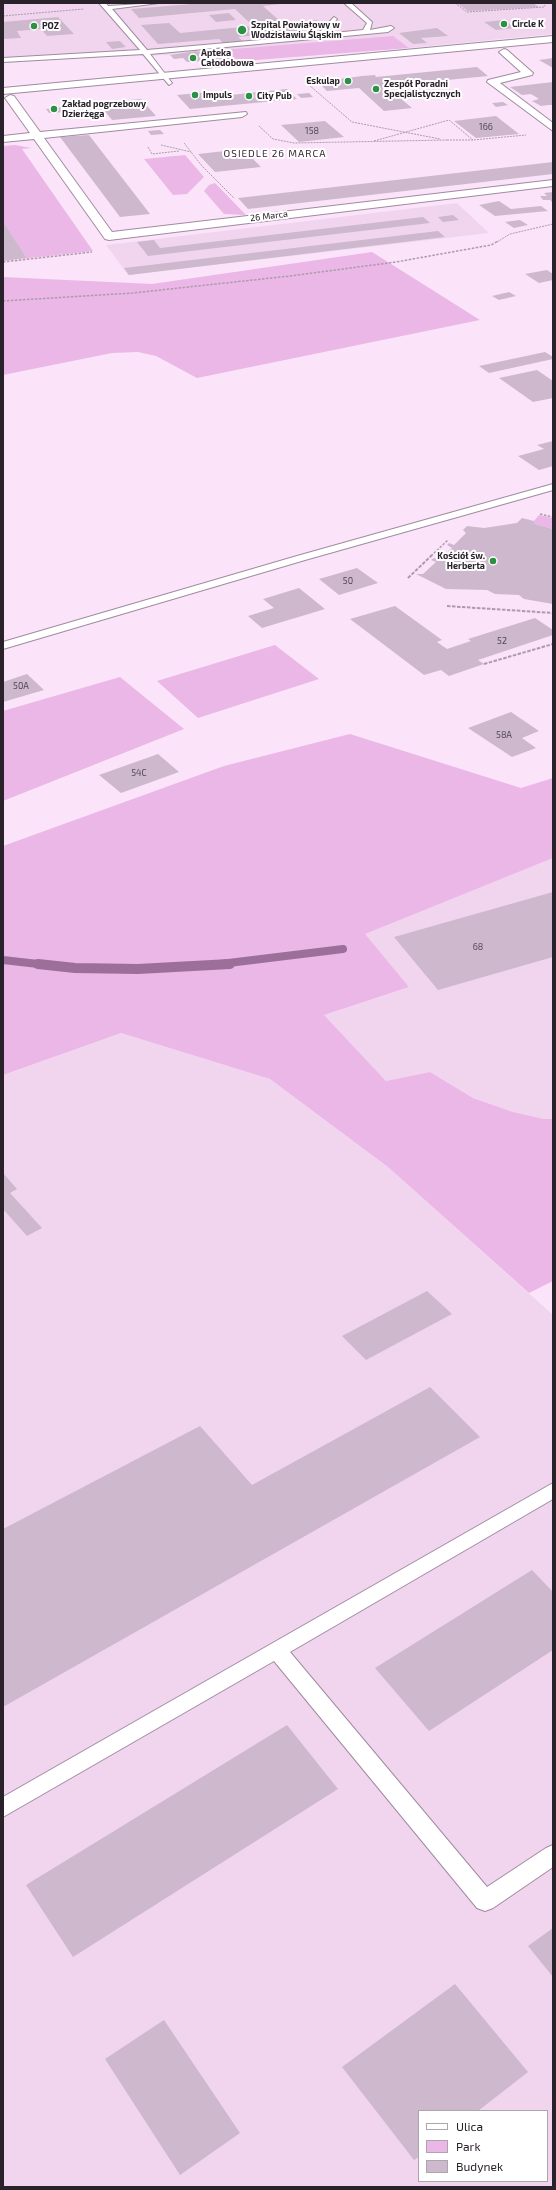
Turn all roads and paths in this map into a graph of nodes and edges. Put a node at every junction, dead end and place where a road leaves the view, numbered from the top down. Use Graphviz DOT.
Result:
graph roads {
  1 [pos="156,3"];
  2 [pos="347,3"];
  3 [pos="456,3"];
  4 [pos="104,5"];
  5 [pos="545,5"];
  6 [pos="3,16"];
  7 [pos="334,20"];
  8 [pos="391,28"];
  9 [pos="365,32"];
  10 [pos="318,37"];
  11 [pos="553,39"];
  12 [pos="553,47"];
  13 [pos="145,52"];
  14 [pos="504,52"];
  15 [pos="3,60"];
  16 [pos="166,80"];
  17 [pos="308,85"];
  18 [pos="5,96"];
  19 [pos="242,114"];
  20 [pos="552,127"];
  21 [pos="404,132"];
  22 [pos="531,134"];
  23 [pos="36,135"];
  24 [pos="3,139"];
  25 [pos="182,140"];
  26 [pos="447,140"];
  27 [pos="473,140"];
  28 [pos="370,142"];
  29 [pos="354,143"];
  30 [pos="153,146"];
  31 [pos="182,151"];
  32 [pos="553,183"];
  33 [pos="250,219"];
  34 [pos="553,224"];
  35 [pos="96,252"];
  36 [pos="3,262"];
  37 [pos="3,301"];
  38 [pos="553,486"];
  39 [pos="447,606"];
  40 [pos="553,613"];
  41 [pos="553,644"];
  42 [pos="3,646"];
  43 [pos="484,664"];
  44 [pos="553,1490"];
  45 [pos="276,1650"];
  46 [pos="3,1808"];
  47 [pos="553,1855"];
  1 -- 4 [label="lane"];
  2 -- 9 [label="lane"];
  3 -- 5 [label="path"];
  4 -- 6 [label="path"];
  4 -- 13 [label="lane"];
  7 -- 10 [label="lane"];
  8 -- 9 [label="lane"];
  9 -- 10 [label="lane"];
  10 -- 13 [label="lane"];
  11 -- 16 [label="street, 26 Marca"];
  12 -- 14 [label="street, 26 Marca"];
  13 -- 15 [label="lane"];
  13 -- 16 [label="lane"];
  14 -- 16 [label="street, 26 Marca"];
  14 -- 20 [label="street"];
  16 -- 18 [label="street, 26 Marca"];
  17 -- 21 [label="path"];
  18 -- 23 [label="street, 26 Marca"];
  19 -- 23 [label="street"];
  21 -- 26 [label="path"];
  21 -- 27 [label="path"];
  21 -- 28 [label="path"];
  22 -- 27 [label="path"];
  23 -- 24 [label="street"];
  23 -- 33 [label="street, 26 Marca"];
  25 -- 33 [label="path"];
  26 -- 27 [label="path"];
  26 -- 28 [label="path"];
  28 -- 29 [label="path"];
  30 -- 31 [label="path"];
  32 -- 33 [label="street, 26 Marca"];
  34 -- 37 [label="path"];
  35 -- 36 [label="path"];
  38 -- 42 [label="lane"];
  39 -- 40 [label="path"];
  41 -- 43 [label="path"];
  44 -- 45 [label="lane"];
  45 -- 46 [label="lane"];
  45 -- 47 [label="lane"];
}
